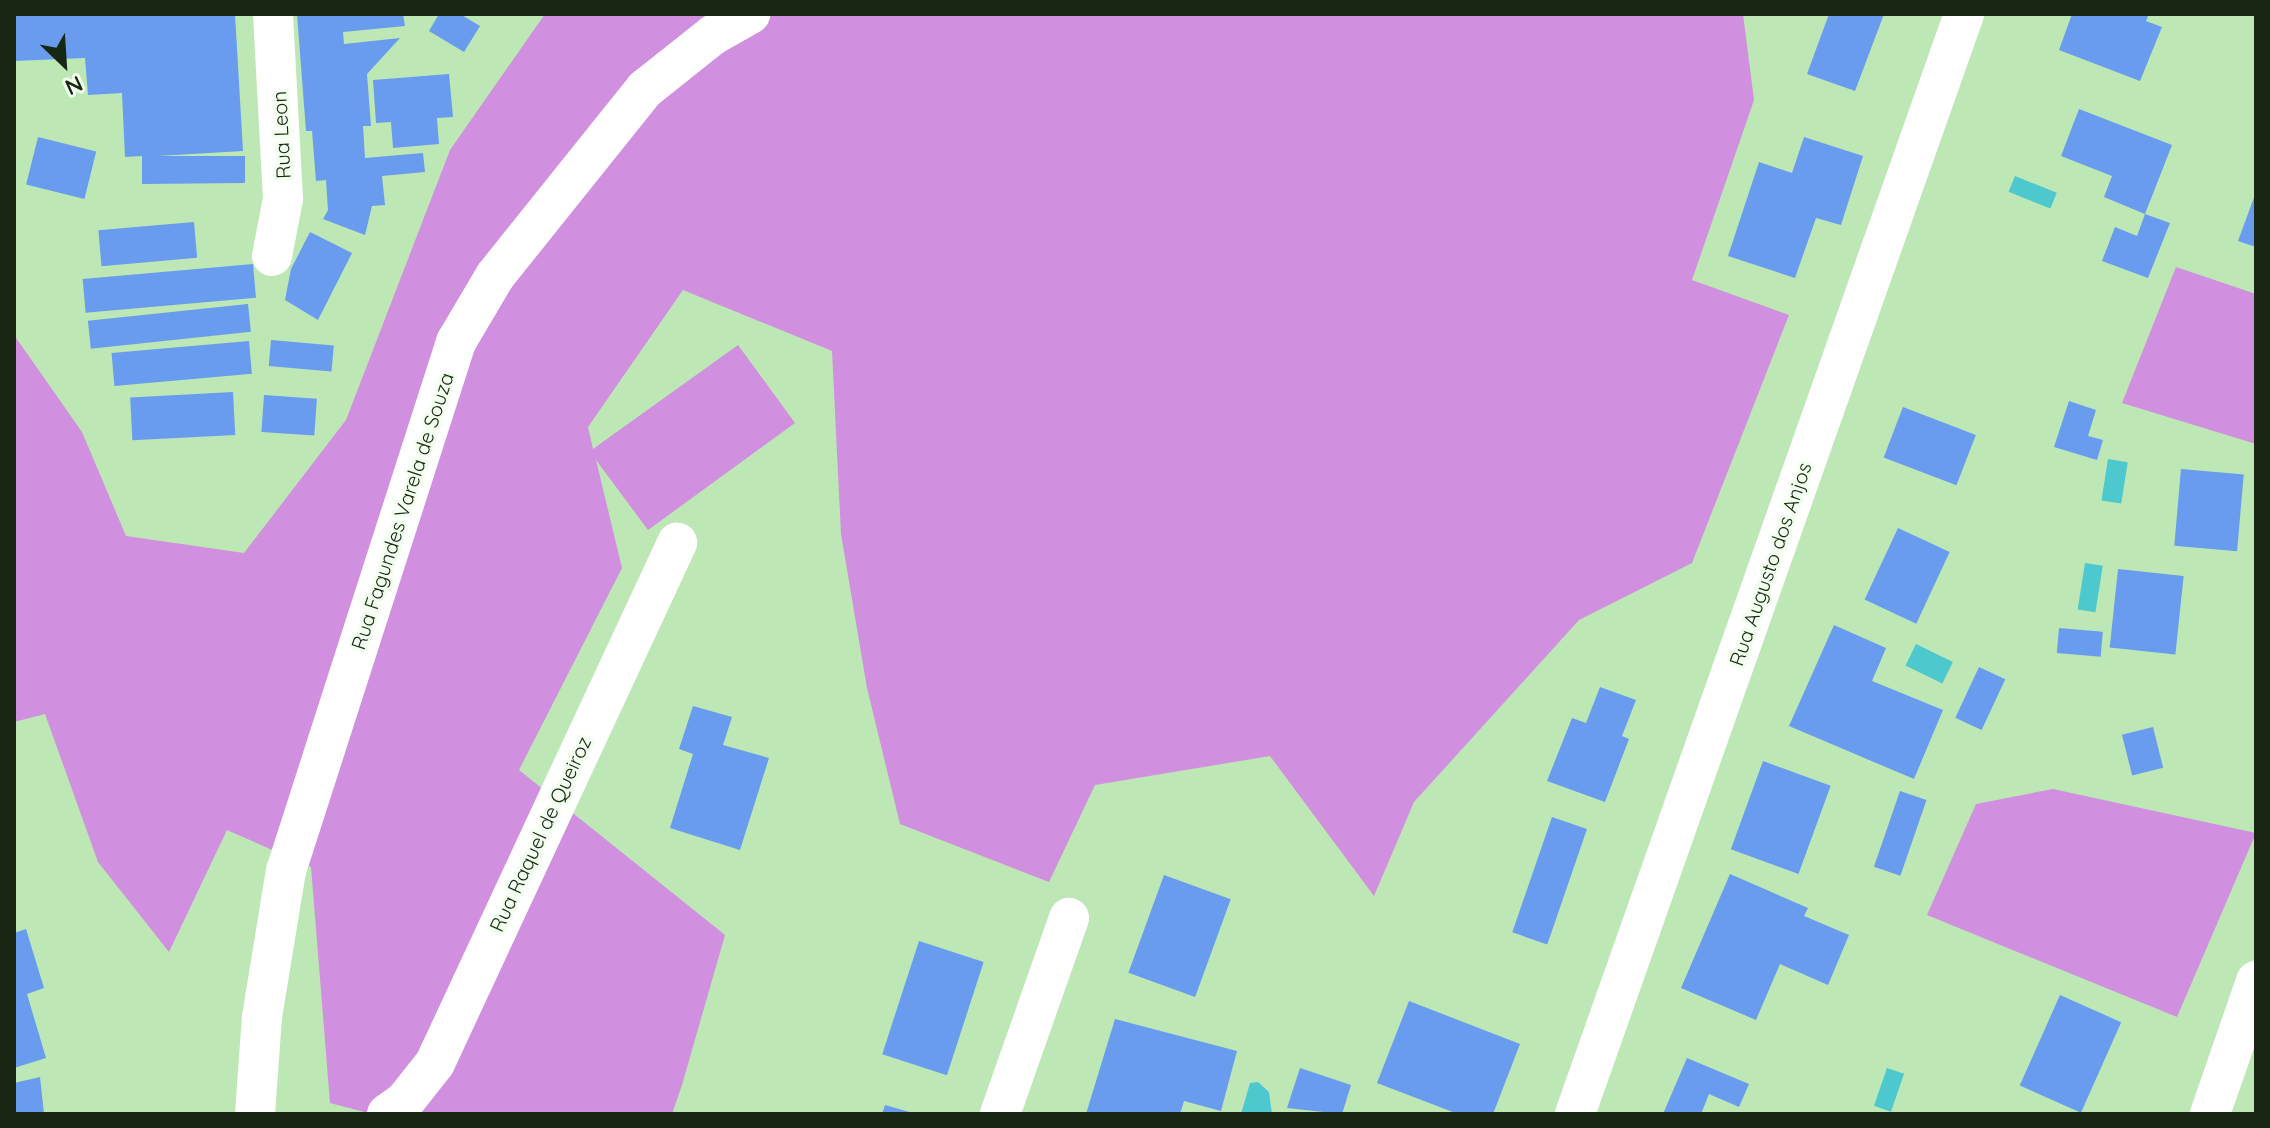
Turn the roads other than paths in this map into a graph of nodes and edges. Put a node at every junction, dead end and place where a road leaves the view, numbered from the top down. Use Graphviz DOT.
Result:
graph roads {
  1 [pos="273,14"];
  2 [pos="750,14"];
  3 [pos="1964,14"];
  4 [pos="272,256"];
  5 [pos="677,543"];
  6 [pos="1069,918"];
  7 [pos="2256,981"];
  8 [pos="255,1114"];
  9 [pos="387,1114"];
  10 [pos="1000,1114"];
  11 [pos="1575,1114"];
  12 [pos="2210,1114"];
  1 -- 4 [label="street, Rua Leon"];
  2 -- 8 [label="street, Rua Fagundes Varela de Souza"];
  3 -- 11 [label="street, Rua Augusto dos Anjos"];
  5 -- 9 [label="street, Rua Raquel de Queiroz"];
  6 -- 10 [label="street"];
  7 -- 12 [label="street"];
}
